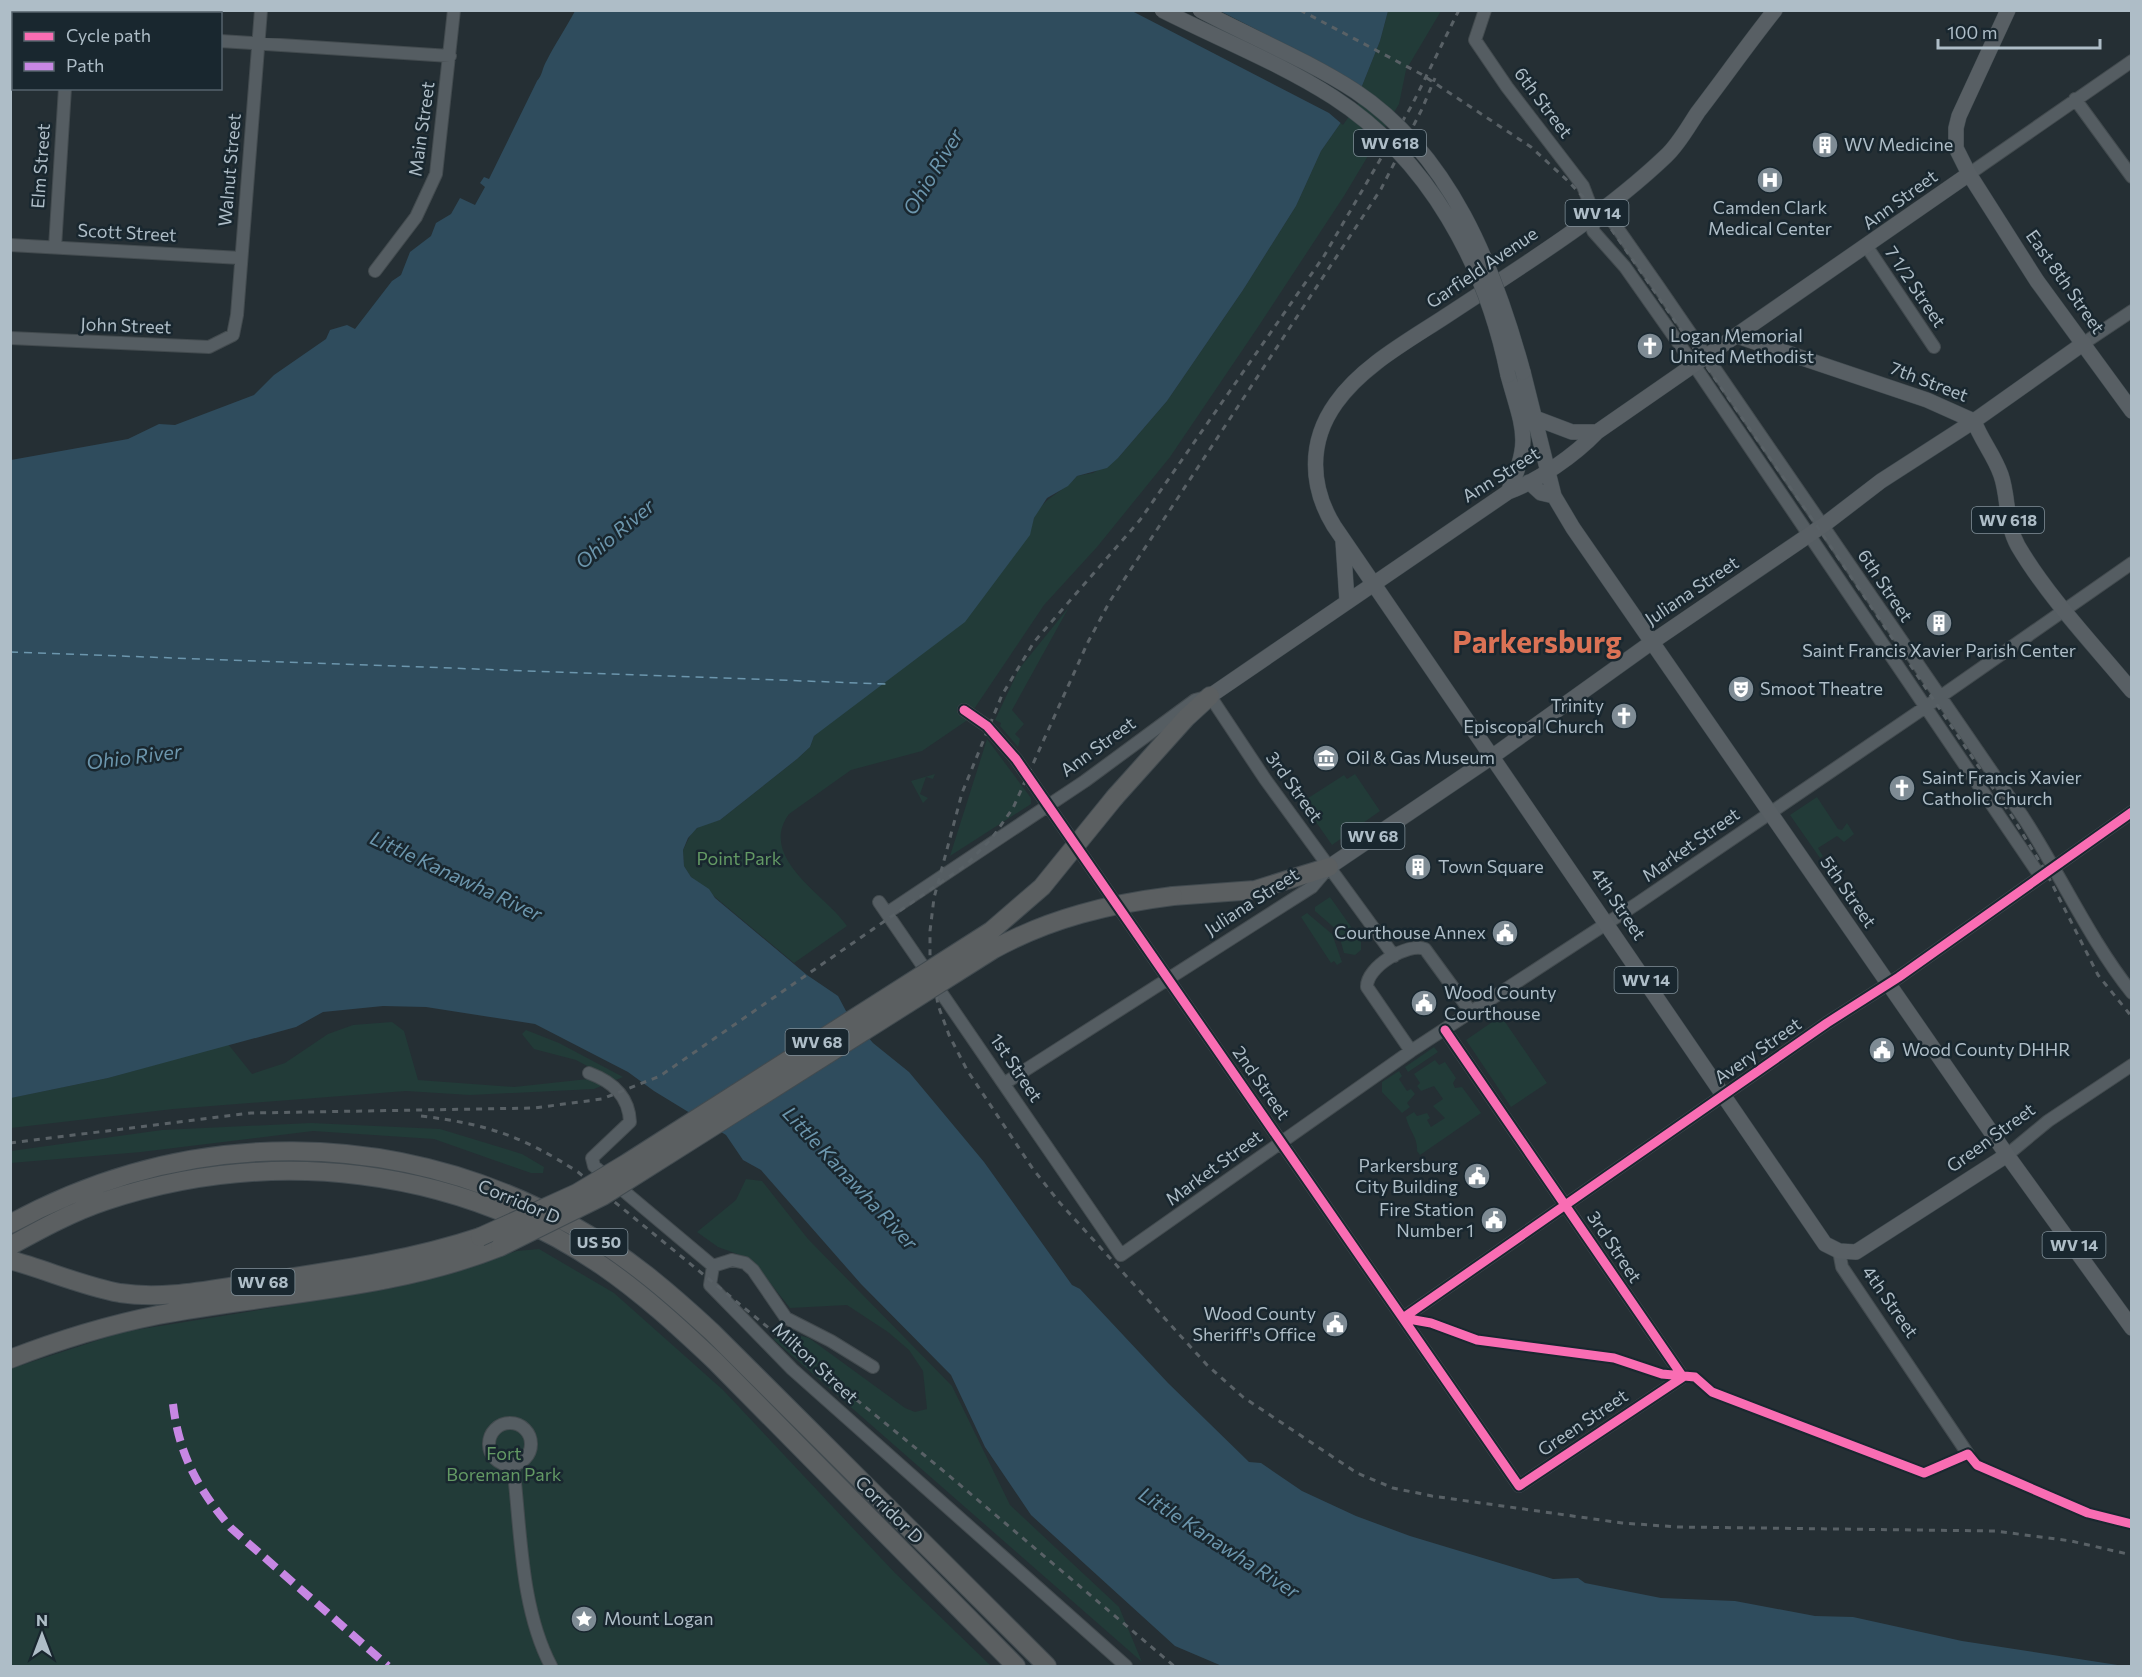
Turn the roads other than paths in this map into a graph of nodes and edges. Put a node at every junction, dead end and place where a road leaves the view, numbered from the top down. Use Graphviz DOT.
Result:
graph roads {
  1 [pos="261,10"];
  2 [pos="454,10"];
  3 [pos="1162,10"];
  4 [pos="1200,10"];
  5 [pos="1485,10"];
  6 [pos="1775,10"];
  7 [pos="2008,10"];
  8 [pos="222,41"];
  9 [pos="259,43"];
  10 [pos="450,56"];
  11 [pos="2132,61"];
  12 [pos="65,90"];
  13 [pos="2075,99"];
  14 [pos="1969,174"];
  15 [pos="2132,177"];
  16 [pos="1946,191"];
  17 [pos="1981,194"];
  18 [pos="1594,215"];
  19 [pos="10,245"];
  20 [pos="55,247"];
  21 [pos="1867,247"];
  22 [pos="241,258"];
  23 [pos="375,271"];
  24 [pos="2132,311"];
  25 [pos="234,332"];
  26 [pos="1737,336"];
  27 [pos="10,338"];
  28 [pos="2084,342"];
  29 [pos="1934,347"];
  30 [pos="1700,361"];
  31 [pos="1515,373"];
  32 [pos="2132,411"];
  33 [pos="1535,418"];
  34 [pos="1974,421"];
  35 [pos="1597,432"];
  36 [pos="1548,469"];
  37 [pos="1529,482"];
  38 [pos="1508,492"];
  39 [pos="1554,496"];
  40 [pos="1816,530"];
  41 [pos="1342,537"];
  42 [pos="2132,563"];
  43 [pos="1374,581"];
  44 [pos="1347,601"];
  45 [pos="2065,608"];
  46 [pos="1652,642"];
  47 [pos="2132,691"];
  48 [pos="1210,696"];
  49 [pos="1939,698"];
  50 [pos="1928,706"];
  51 [pos="964,710"];
  52 [pos="1493,756"];
  53 [pos="1048,806"];
  54 [pos="1770,812"];
  55 [pos="2132,812"];
  56 [pos="2054,866"];
  57 [pos="1329,867"];
  58 [pos="2040,876"];
  59 [pos="879,902"];
  60 [pos="886,913"];
  61 [pos="1607,922"];
  62 [pos="1394,956"];
  63 [pos="1168,978"];
  64 [pos="1888,983"];
  65 [pos="2132,993"];
  66 [pos="1471,1012"];
  67 [pos="1445,1030"];
  68 [pos="1412,1052"];
  69 [pos="2132,1065"];
  70 [pos="590,1073"];
  71 [pos="1005,1083"];
  72 [pos="1725,1095"];
  73 [pos="1281,1142"];
  74 [pos="2007,1155"];
  75 [pos="1565,1205"];
  76 [pos="10,1224"];
  77 [pos="10,1246"];
  78 [pos="1839,1251"];
  79 [pos="1121,1256"];
  80 [pos="10,1260"];
  81 [pos="713,1266"];
  82 [pos="1403,1318"];
  83 [pos="2132,1329"];
  84 [pos="10,1359"];
  85 [pos="873,1367"];
  86 [pos="1666,1388"];
  87 [pos="1968,1454"];
  88 [pos="513,1464"];
  89 [pos="1519,1486"];
  90 [pos="552,1666"];
  91 [pos="1016,1666"];
  92 [pos="1047,1666"];
  93 [pos="1126,1666"];
  1 -- 9 [label="street, Walnut Street"];
  2 -- 10 [label="street, Main Street"];
  3 -- 31 [label="main road, WV 618, bridge"];
  4 -- 31 [label="main road, WV 618, bridge"];
  5 -- 18 [label="street, 6th Street"];
  6 -- 18 [label="main road, Garfield Avenue / WV 14"];
  7 -- 14 [label="main road, East 8th Street"];
  8 -- 9 [label="street"];
  9 -- 10 [label="street"];
  9 -- 22 [label="street, Walnut Street"];
  10 -- 23 [label="street, Main Street"];
  11 -- 13 [label="street, Ann Street"];
  12 -- 20 [label="street, Elm Street"];
  13 -- 14 [label="street, Ann Street"];
  13 -- 15 [label="street"];
  14 -- 16 [label="main road, Ann Street"];
  14 -- 17 [label="main road, East 8th Street"];
  16 -- 17 [label="main road"];
  16 -- 21 [label="main road, Ann Street"];
  17 -- 28 [label="main road, East 8th Street"];
  18 -- 30 [label="street, 6th Street"];
  18 -- 30 [label="street, 6th Street"];
  18 -- 41 [label="main road, Garfield Avenue / WV 14"];
  19 -- 20 [label="street, Scott Street"];
  20 -- 22 [label="street, Scott Street"];
  21 -- 26 [label="main road, Ann Street"];
  21 -- 29 [label="street, 7 1/2 Street"];
  22 -- 25 [label="street, Walnut Street"];
  24 -- 28 [label="street, Juliana Street"];
  25 -- 27 [label="street, John Street"];
  26 -- 30 [label="main road, Ann Street"];
  26 -- 34 [label="main road, 7th Street"];
  28 -- 32 [label="main road, East 8th Street"];
  28 -- 34 [label="main road, Juliana Street"];
  30 -- 35 [label="main road, Ann Street"];
  30 -- 40 [label="street, 6th Street"];
  31 -- 33 [label="main road, WV 618"];
  31 -- 38 [label="main road, WV 618"];
  33 -- 35 [label="main road"];
  33 -- 36 [label="main road, 5th Street"];
  34 -- 40 [label="main road, Juliana Street"];
  34 -- 45 [label="main road, 7th Street / WV 618"];
  35 -- 36 [label="main road, Ann Street"];
  36 -- 37 [label="main road, Ann Street"];
  36 -- 39 [label="main road, 5th Street"];
  37 -- 38 [label="main road, Ann Street"];
  37 -- 39 [label="main road"];
  38 -- 43 [label="main road, Ann Street"];
  39 -- 46 [label="main road, 5th Street"];
  40 -- 46 [label="main road, Juliana Street"];
  40 -- 49 [label="street, 6th Street"];
  40 -- 50 [label="street, 6th Street"];
  41 -- 43 [label="main road, Garfield Avenue / WV 14"];
  41 -- 44 [label="main road"];
  42 -- 45 [label="street, Market Street"];
  43 -- 44 [label="main road, Ann Street"];
  43 -- 52 [label="main road, 4th Street / WV 14"];
  44 -- 48 [label="main road, Ann Street / WV 68"];
  45 -- 47 [label="main road, 7th Street / WV 618"];
  45 -- 49 [label="street, Market Street"];
  46 -- 52 [label="main road, Juliana Street / WV 68"];
  46 -- 54 [label="main road, 5th Street / WV 14"];
  48 -- 53 [label="street, Ann Street"];
  48 -- 57 [label="street, 3rd Street"];
  48 -- 80 [label="highway, WV 68, bridge"];
  49 -- 50 [label="street, Market Street"];
  49 -- 56 [label="street, 6th Street"];
  50 -- 54 [label="street, Market Street"];
  50 -- 58 [label="street, 6th Street"];
  51 -- 53 [label="street, 2nd Street"];
  52 -- 57 [label="main road, Juliana Street / WV 68"];
  52 -- 61 [label="main road, 4th Street / WV 14"];
  53 -- 60 [label="street, Ann Street"];
  53 -- 63 [label="street, 2nd Street"];
  54 -- 61 [label="street, Market Street"];
  54 -- 64 [label="main road, 5th Street / WV 14"];
  55 -- 56 [label="street, Avery Street"];
  56 -- 58 [label="street, Avery Street"];
  56 -- 65 [label="street, 6th Street"];
  57 -- 62 [label="street, 3rd Street"];
  57 -- 63 [label="street, Juliana Street"];
  57 -- 84 [label="highway, WV 68, bridge"];
  58 -- 64 [label="street, Avery Street"];
  59 -- 60 [label="street, 1st Street"];
  60 -- 71 [label="street, 1st Street"];
  61 -- 66 [label="street, Market Street"];
  61 -- 72 [label="main road, 4th Street / WV 14"];
  62 -- 66 [label="street"];
  62 -- 68 [label="street"];
  63 -- 71 [label="street, Juliana Street"];
  63 -- 73 [label="street, 2nd Street"];
  64 -- 72 [label="street, Avery Street"];
  64 -- 74 [label="main road, 5th Street / WV 14"];
  66 -- 67 [label="street, Market Street"];
  67 -- 68 [label="street, Market Street"];
  67 -- 75 [label="street, 3rd Street"];
  68 -- 73 [label="street, Market Street"];
  69 -- 74 [label="street, Green Street"];
  70 -- 81 [label="street"];
  71 -- 79 [label="street, 1st Street"];
  72 -- 75 [label="street, Avery Street"];
  72 -- 78 [label="main road, 4th Street / WV 14"];
  73 -- 79 [label="street, Market Street"];
  73 -- 82 [label="street, 2nd Street"];
  74 -- 78 [label="main road, Green Street"];
  74 -- 83 [label="main road, 5th Street / WV 14"];
  75 -- 82 [label="street, Avery Street"];
  75 -- 86 [label="street, 3rd Street"];
  76 -- 92 [label="highway, Corridor D / US 50"];
  77 -- 91 [label="highway, Corridor D / US 50"];
  78 -- 87 [label="street, 4th Street"];
  81 -- 85 [label="street"];
  81 -- 93 [label="street, Milton Street"];
  82 -- 89 [label="street, 2nd Street"];
  86 -- 89 [label="street, Green Street"];
  88 -- 90 [label="street"];
}
